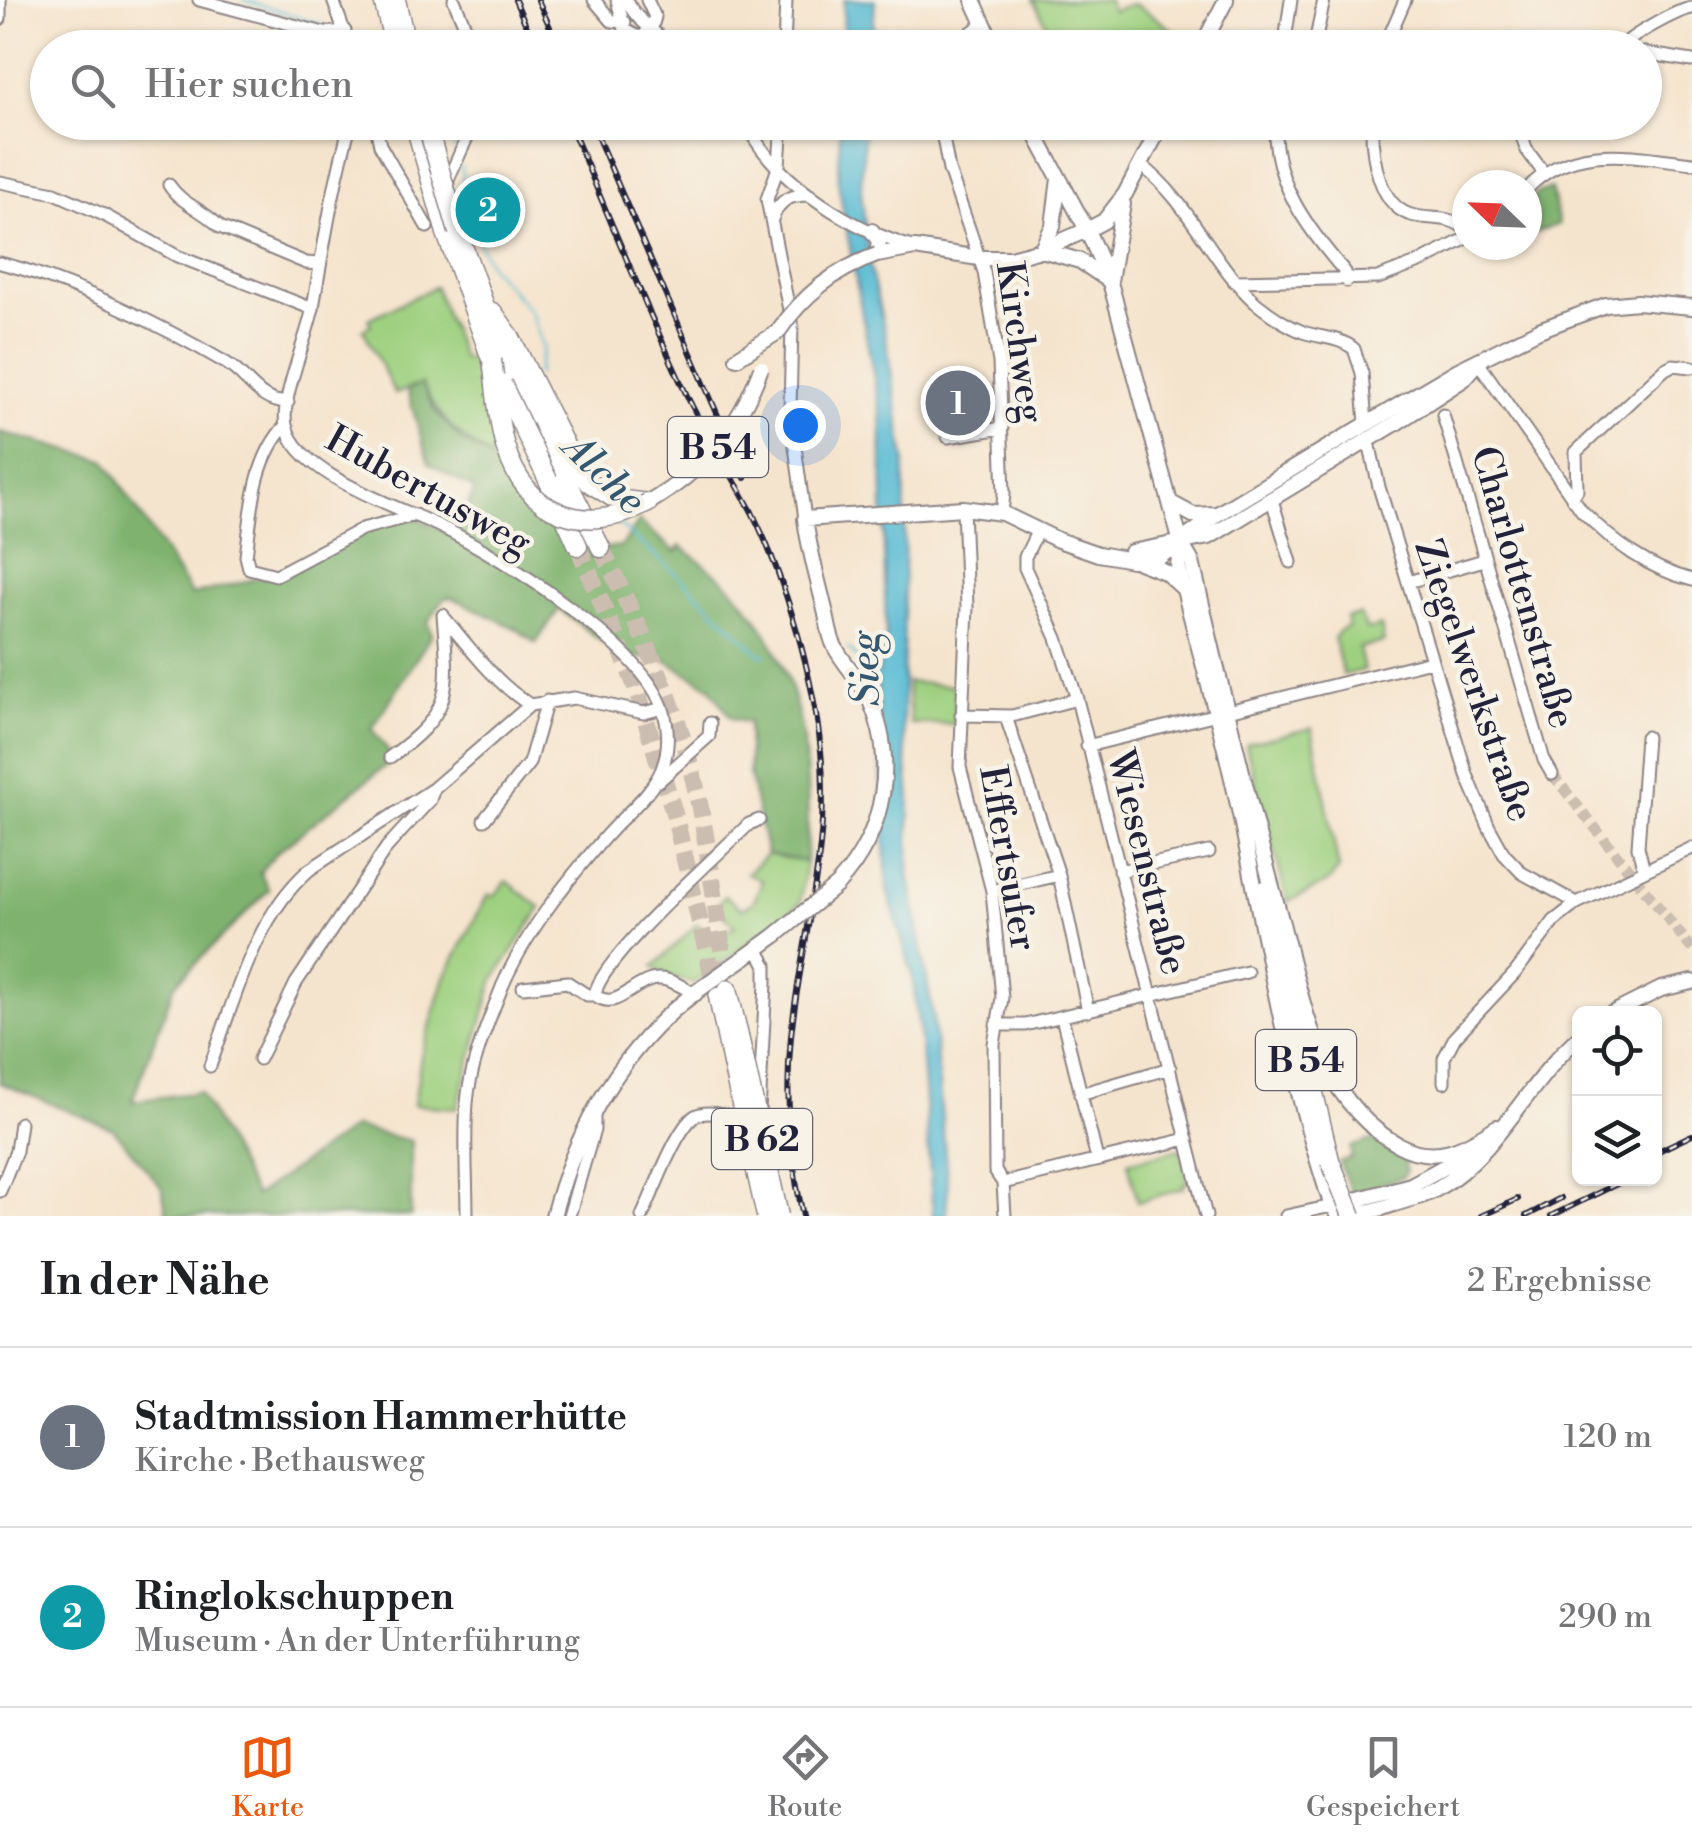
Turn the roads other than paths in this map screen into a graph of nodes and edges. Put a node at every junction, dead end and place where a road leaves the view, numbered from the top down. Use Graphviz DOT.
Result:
graph roads {
  1 [pos="0,0"];
  2 [pos="199,0"];
  3 [pos="333,0"];
  4 [pos="381,0"];
  5 [pos="398,0"];
  6 [pos="454,0"];
  7 [pos="594,0"];
  8 [pos="609,0"];
  9 [pos="647,0"];
  10 [pos="786,0"];
  11 [pos="973,0"];
  12 [pos="1226,0"];
  13 [pos="1291,0"];
  14 [pos="1324,0"];
  15 [pos="1404,0"];
  16 [pos="1692,8"];
  17 [pos="623,11"];
  18 [pos="0,19"];
  19 [pos="984,23"];
  20 [pos="396,24"];
  21 [pos="313,30"];
  22 [pos="344,30"];
  23 [pos="396,30"];
  24 [pos="399,30"];
  25 [pos="466,30"];
  26 [pos="649,30"];
  27 [pos="785,30"];
  28 [pos="974,30"];
  29 [pos="986,30"];
  30 [pos="1210,30"];
  31 [pos="1287,30"];
  32 [pos="1318,30"];
  33 [pos="1392,30"];
  34 [pos="1647,30"];
  35 [pos="1662,56"];
  36 [pos="1692,61"];
  37 [pos="345,140"];
  38 [pos="379,140"];
  39 [pos="419,140"];
  40 [pos="432,140"];
  41 [pos="466,140"];
  42 [pos="755,140"];
  43 [pos="780,140"];
  44 [pos="943,140"];
  45 [pos="1038,140"];
  46 [pos="1153,140"];
  47 [pos="1274,140"];
  48 [pos="1372,140"];
  49 [pos="1523,140"];
  50 [pos="1692,163"];
  51 [pos="1141,165"];
  52 [pos="778,166"];
  53 [pos="1543,172"];
  54 [pos="1059,179"];
  55 [pos="0,182"];
  56 [pos="169,185"];
  57 [pos="1126,194"];
  58 [pos="810,195"];
  59 [pos="1452,221"];
  60 [pos="771,223"];
  61 [pos="427,226"];
  62 [pos="1087,230"];
  63 [pos="872,232"];
  64 [pos="1452,243"];
  65 [pos="915,248"];
  66 [pos="1041,250"];
  67 [pos="876,255"];
  68 [pos="979,258"];
  69 [pos="0,263"];
  70 [pos="318,264"];
  71 [pos="1234,281"];
  72 [pos="1347,281"];
  73 [pos="1110,282"];
  74 [pos="479,291"];
  75 [pos="1692,307"];
  76 [pos="313,309"];
  77 [pos="778,332"];
  78 [pos="738,358"];
  79 [pos="492,360"];
  80 [pos="1478,362"];
  81 [pos="1692,366"];
  82 [pos="288,402"];
  83 [pos="1443,415"];
  84 [pos="286,425"];
  85 [pos="505,428"];
  86 [pos="1002,428"];
  87 [pos="1367,431"];
  88 [pos="948,437"];
  89 [pos="1268,493"];
  90 [pos="1572,498"];
  91 [pos="648,503"];
  92 [pos="1170,503"];
  93 [pos="963,508"];
  94 [pos="1219,513"];
  95 [pos="1002,514"];
  96 [pos="415,515"];
  97 [pos="805,519"];
  98 [pos="1038,530"];
  99 [pos="1181,543"];
  100 [pos="578,546"];
  101 [pos="601,548"];
  102 [pos="1116,556"];
  103 [pos="1132,560"];
  104 [pos="1484,560"];
  105 [pos="1291,562"];
  106 [pos="1692,580"];
  107 [pos="1408,582"];
  108 [pos="1184,590"];
  109 [pos="1432,661"];
  110 [pos="547,700"];
  111 [pos="1077,700"];
  112 [pos="530,705"];
  113 [pos="663,708"];
  114 [pos="1223,712"];
  115 [pos="961,715"];
  116 [pos="1006,716"];
  117 [pos="710,723"];
  118 [pos="1646,737"];
  119 [pos="1087,746"];
  120 [pos="390,758"];
  121 [pos="1552,774"];
  122 [pos="652,787"];
  123 [pos="434,788"];
  124 [pos="484,820"];
  125 [pos="759,820"];
  126 [pos="1253,846"];
  127 [pos="1692,848"];
  128 [pos="1209,852"];
  129 [pos="1644,870"];
  130 [pos="1120,871"];
  131 [pos="1059,875"];
  132 [pos="1265,890"];
  133 [pos="992,891"];
  134 [pos="1577,903"];
  135 [pos="757,950"];
  136 [pos="1247,972"];
  137 [pos="1692,982"];
  138 [pos="523,988"];
  139 [pos="723,993"];
  140 [pos="595,995"];
  141 [pos="1151,995"];
  142 [pos="696,996"];
  143 [pos="1627,1006"];
  144 [pos="1088,1011"];
  145 [pos="1062,1017"];
  146 [pos="996,1024"];
  147 [pos="1572,1044"];
  148 [pos="260,1059"];
  149 [pos="738,1063"];
  150 [pos="210,1066"];
  151 [pos="1170,1068"];
  152 [pos="1444,1082"];
  153 [pos="1080,1094"];
  154 [pos="1516,1108"];
  155 [pos="593,1112"];
  156 [pos="20,1123"];
  157 [pos="1497,1127"];
  158 [pos="755,1130"];
  159 [pos="1187,1139"];
  160 [pos="1420,1153"];
  161 [pos="1097,1159"];
  162 [pos="1430,1177"];
  163 [pos="1004,1183"];
  164 [pos="0,1191"];
  165 [pos="1414,1198"];
  166 [pos="1334,1211"];
  167 [pos="1359,1215"];
  168 [pos="467,1216"];
  169 [pos="553,1216"];
  170 [pos="569,1216"];
  171 [pos="642,1216"];
  172 [pos="767,1216"];
  173 [pos="780,1216"];
  174 [pos="1006,1216"];
  175 [pos="1206,1216"];
  176 [pos="1286,1216"];
  1 -- 18 [label="street"];
  2 -- 21 [label="street"];
  3 -- 22 [label="street"];
  4 -- 20 [label="highway"];
  5 -- 20 [label="highway"];
  6 -- 25 [label="street"];
  7 -- 17 [label="street"];
  8 -- 17 [label="street"];
  9 -- 26 [label="street"];
  10 -- 27 [label="street"];
  11 -- 19 [label="main road"];
  12 -- 30 [label="main road"];
  13 -- 31 [label="street"];
  14 -- 32 [label="street"];
  15 -- 33 [label="street"];
  16 -- 34 [label="street"];
  17 -- 26 [label="street"];
  19 -- 28 [label="street"];
  19 -- 29 [label="main road"];
  20 -- 23 [label="highway"];
  20 -- 24 [label="highway"];
  35 -- 36 [label="street"];
  37 -- 70 [label="street"];
  38 -- 61 [label="street"];
  39 -- 79 [label="highway, B 54"];
  40 -- 74 [label="highway, B 54, bridge"];
  41 -- 85 [label="street"];
  42 -- 52 [label="street"];
  43 -- 52 [label="street"];
  44 -- 68 [label="street, Kirchweg"];
  45 -- 54 [label="main road"];
  46 -- 51 [label="main road, B 54"];
  47 -- 72 [label="street"];
  48 -- 59 [label="street"];
  49 -- 53 [label="street"];
  50 -- 53 [label="street"];
  51 -- 57 [label="main road, B 54"];
  51 -- 71 [label="street"];
  52 -- 58 [label="street"];
  52 -- 60 [label="street"];
  54 -- 62 [label="main road"];
  54 -- 66 [label="main road"];
  55 -- 76 [label="street"];
  56 -- 70 [label="street"];
  57 -- 62 [label="main road, B 54"];
  57 -- 73 [label="main road, B 54"];
  58 -- 60 [label="street"];
  58 -- 63 [label="street"];
  60 -- 97 [label="street"];
  62 -- 66 [label="main road, B 54"];
  62 -- 73 [label="main road, B 54"];
  63 -- 65 [label="street"];
  63 -- 67 [label="main road"];
  64 -- 72 [label="street"];
  65 -- 67 [label="main road, B 54"];
  65 -- 68 [label="main road, B 54"];
  66 -- 68 [label="main road, B 54"];
  66 -- 73 [label="main road, B 54"];
  67 -- 77 [label="main road, B 54, bridge"];
  68 -- 86 [label="street, Kirchweg"];
  69 -- 82 [label="street"];
  70 -- 76 [label="street"];
  71 -- 72 [label="street"];
  71 -- 87 [label="street, Ziegelwerkstraße"];
  73 -- 92 [label="main road, B 54"];
  74 -- 91 [label="highway, B 54"];
  74 -- 101 [label="highway"];
  75 -- 80 [label="main road"];
  76 -- 82 [label="street"];
  77 -- 78 [label="main road"];
  77 -- 91 [label="main road, B 54, bridge"];
  79 -- 91 [label="highway, B 54, bridge"];
  79 -- 100 [label="highway, bridge"];
  80 -- 87 [label="main road"];
  80 -- 90 [label="street"];
  81 -- 90 [label="street"];
  82 -- 84 [label="street"];
  83 -- 104 [label="street, Charlottenstraße"];
  84 -- 96 [label="street, Hubertusweg"];
  84 -- 96 [label="street"];
  86 -- 88 [label="street"];
  86 -- 95 [label="street, Kirchweg"];
  87 -- 89 [label="main road"];
  87 -- 107 [label="street, Ziegelwerkstraße"];
  89 -- 94 [label="main road"];
  89 -- 99 [label="main road"];
  89 -- 105 [label="street"];
  90 -- 106 [label="street"];
  92 -- 94 [label="main road"];
  92 -- 99 [label="main road, B 54"];
  93 -- 95 [label="main road"];
  93 -- 97 [label="main road"];
  93 -- 115 [label="street, Effertsufer"];
  94 -- 99 [label="main road"];
  95 -- 98 [label="main road"];
  96 -- 113 [label="street, Hubertusweg"];
  97 -- 135 [label="main road, bridge"];
  98 -- 102 [label="main road"];
  98 -- 111 [label="street, Wiesenstraße"];
  99 -- 102 [label="main road"];
  99 -- 103 [label="main road"];
  99 -- 108 [label="main road, B 54"];
  99 -- 114 [label="main road, B 54"];
  102 -- 103 [label="main road"];
  103 -- 108 [label="main road"];
  104 -- 107 [label="street"];
  104 -- 121 [label="street, Charlottenstraße"];
  107 -- 109 [label="street, Ziegelwerkstraße"];
  108 -- 114 [label="main road, B 54"];
  109 -- 114 [label="street"];
  109 -- 134 [label="street, Ziegelwerkstraße"];
  110 -- 112 [label="street"];
  110 -- 113 [label="street"];
  110 -- 124 [label="street"];
  111 -- 116 [label="street"];
  111 -- 119 [label="street, Wiesenstraße"];
  112 -- 120 [label="street"];
  112 -- 123 [label="street"];
  113 -- 122 [label="street"];
  114 -- 119 [label="street"];
  114 -- 126 [label="main road, B 54"];
  115 -- 116 [label="street"];
  115 -- 133 [label="street, Effertsufer"];
  116 -- 131 [label="street"];
  117 -- 122 [label="street"];
  118 -- 129 [label="street"];
  119 -- 130 [label="street, Wiesenstraße"];
  122 -- 168 [label="street"];
  123 -- 148 [label="street"];
  123 -- 150 [label="street"];
  125 -- 140 [label="street"];
  126 -- 132 [label="main road, B 54"];
  126 -- 160 [label="main road"];
  126 -- 166 [label="main road"];
  127 -- 129 [label="street"];
  128 -- 130 [label="street"];
  129 -- 134 [label="street"];
  130 -- 141 [label="street, Wiesenstraße"];
  131 -- 133 [label="street"];
  131 -- 144 [label="street"];
  132 -- 167 [label="highway, B 54, bridge"];
  133 -- 146 [label="street, Effertsufer"];
  134 -- 152 [label="street"];
  135 -- 142 [label="main road"];
  135 -- 158 [label="street"];
  136 -- 141 [label="street"];
  137 -- 143 [label="main road"];
  138 -- 140 [label="street"];
  139 -- 149 [label="highway, B 62"];
  140 -- 142 [label="street"];
  141 -- 144 [label="street"];
  141 -- 151 [label="street, Wiesenstraße"];
  142 -- 155 [label="main road"];
  144 -- 145 [label="street"];
  145 -- 146 [label="street"];
  145 -- 153 [label="street"];
  146 -- 163 [label="street, Effertsufer"];
  147 -- 154 [label="main road"];
  149 -- 172 [label="highway, B 62, bridge"];
  149 -- 173 [label="highway, B 62, bridge"];
  151 -- 153 [label="street"];
  151 -- 159 [label="street, Wiesenstraße"];
  153 -- 161 [label="street"];
  154 -- 157 [label="main road"];
  154 -- 165 [label="main road"];
  155 -- 169 [label="main road"];
  155 -- 170 [label="street"];
  156 -- 164 [label="street"];
  157 -- 160 [label="main road"];
  157 -- 162 [label="main road"];
  158 -- 171 [label="street"];
  158 -- 172 [label="street"];
  159 -- 161 [label="street"];
  159 -- 175 [label="street, Wiesenstraße"];
  160 -- 162 [label="main road"];
  161 -- 163 [label="street"];
  162 -- 165 [label="main road"];
  162 -- 166 [label="main road"];
  163 -- 174 [label="street, Effertsufer"];
  165 -- 167 [label="main road"];
  166 -- 167 [label="main road"];
  166 -- 176 [label="street"];
}
